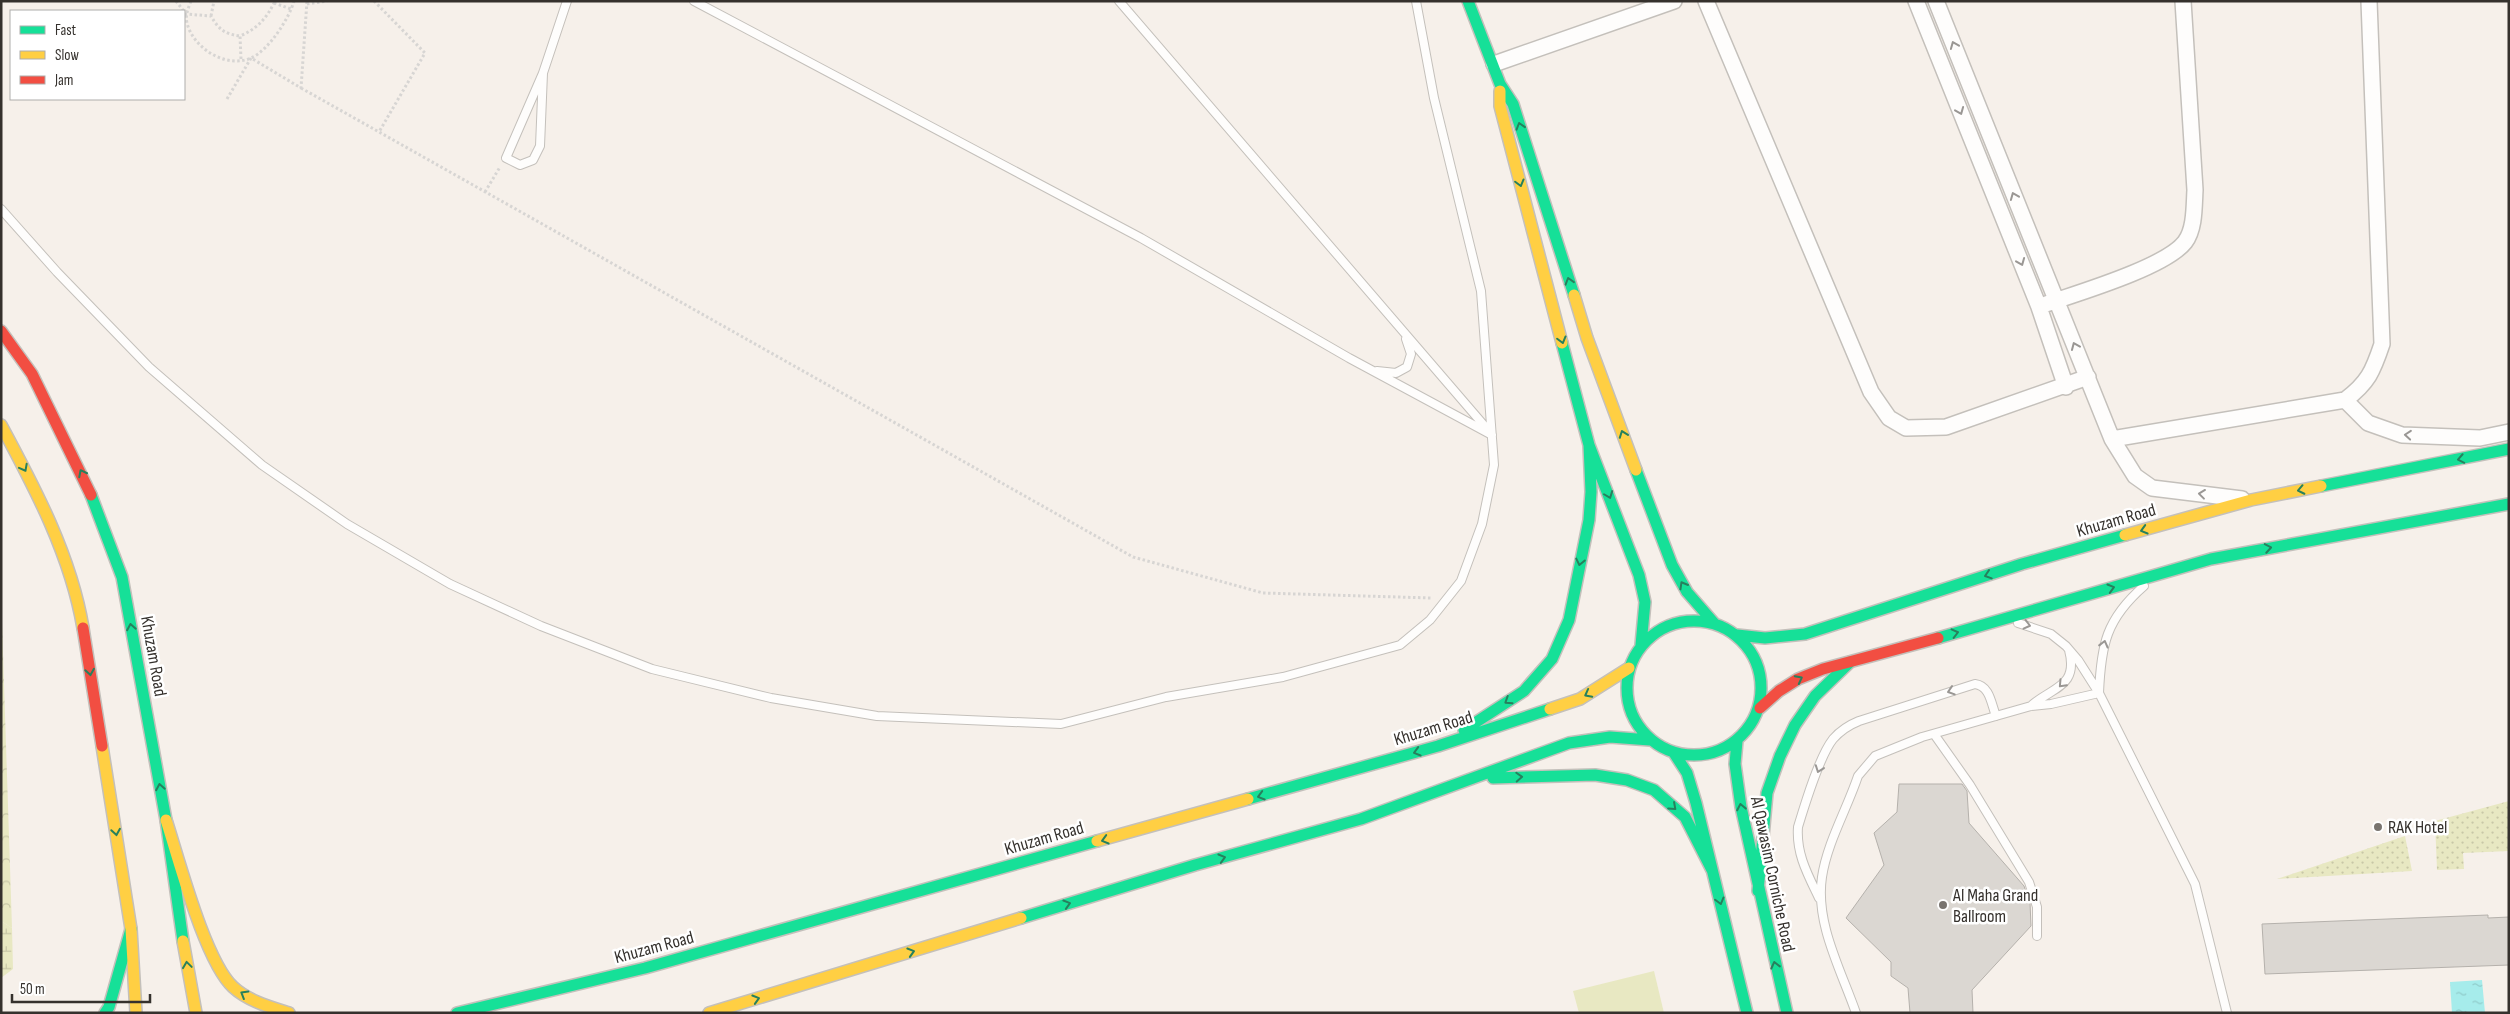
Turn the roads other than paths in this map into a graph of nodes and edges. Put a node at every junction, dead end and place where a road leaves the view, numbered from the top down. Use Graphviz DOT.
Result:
graph roads {
  1 [pos="568,1"];
  2 [pos="694,1"];
  3 [pos="1119,1"];
  4 [pos="1416,1"];
  5 [pos="1468,1"];
  6 [pos="1674,1"];
  7 [pos="1706,1"];
  8 [pos="1916,1"];
  9 [pos="1936,1"];
  10 [pos="2183,1"];
  11 [pos="2369,1"];
  12 [pos="1494,64"];
  13 [pos="543,73"];
  14 [pos="1500,84"];
  15 [pos="1,209"];
  16 [pos="2055,301"];
  17 [pos="2039,307"];
  18 [pos="1,331"];
  19 [pos="1404,335"];
  20 [pos="1374,371"];
  21 [pos="2088,377"];
  22 [pos="2066,387"];
  23 [pos="2345,400"];
  24 [pos="1,425"];
  25 [pos="2509,432"];
  26 [pos="1492,435"];
  27 [pos="2480,438"];
  28 [pos="2112,439"];
  29 [pos="1589,445"];
  30 [pos="2509,450"];
  31 [pos="2386,473"];
  32 [pos="2251,500"];
  33 [pos="2509,504"];
  34 [pos="2161,573"];
  35 [pos="1714,623"];
  36 [pos="1979,627"];
  37 [pos="1737,635"];
  38 [pos="1641,645"];
  39 [pos="2069,649"];
  40 [pos="1854,659"];
  41 [pos="1629,668"];
  42 [pos="2099,693"];
  43 [pos="2031,706"];
  44 [pos="1760,708"];
  45 [pos="1996,716"];
  46 [pos="1934,734"];
  47 [pos="1650,740"];
  48 [pos="1737,742"];
  49 [pos="1438,746"];
  50 [pos="1674,753"];
  51 [pos="1470,779"];
  52 [pos="166,820"];
  53 [pos="1712,870"];
  54 [pos="1758,891"];
  55 [pos="1820,902"];
  56 [pos="131,929"];
  57 [pos="2037,936"];
  58 [pos="461,1012"];
  59 [pos="105,1013"];
  60 [pos="136,1013"];
  61 [pos="196,1013"];
  62 [pos="289,1013"];
  63 [pos="446,1013"];
  64 [pos="709,1013"];
  65 [pos="1748,1013"];
  66 [pos="1787,1013"];
  67 [pos="1856,1013"];
  68 [pos="2227,1013"];
  1 -- 13 [label="lane"];
  2 -- 20 [label="lane"];
  3 -- 19 [label="lane"];
  4 -- 26 [label="lane"];
  5 -- 12 [label="main road"];
  6 -- 12 [label="street"];
  7 -- 22 [label="street"];
  8 -- 17 [label="street, one-way"];
  16 -- 9 [label="street, one-way"];
  10 -- 16 [label="street"];
  11 -- 23 [label="street"];
  12 -- 14 [label="main road"];
  13 -- 13 [label="lane"];
  14 -- 29 [label="main road, one-way"];
  35 -- 14 [label="main road, one-way"];
  15 -- 26 [label="lane"];
  16 -- 17 [label="street"];
  21 -- 16 [label="street, one-way"];
  17 -- 22 [label="street"];
  52 -- 18 [label="main road, Khuzam Road, one-way"];
  19 -- 20 [label="lane"];
  19 -- 26 [label="lane"];
  20 -- 26 [label="lane"];
  21 -- 22 [label="street"];
  21 -- 28 [label="street"];
  27 -- 23 [label="street, one-way"];
  23 -- 28 [label="street"];
  24 -- 56 [label="main road, one-way"];
  25 -- 27 [label="street"];
  27 -- 31 [label="main road"];
  32 -- 28 [label="street, one-way"];
  29 -- 38 [label="main road, one-way"];
  29 -- 49 [label="main road, one-way"];
  30 -- 31 [label="main road, Khuzam Road, one-way"];
  31 -- 32 [label="main road, Khuzam Road, one-way"];
  32 -- 37 [label="main road, Khuzam Road, one-way"];
  34 -- 33 [label="main road, one-way"];
  36 -- 34 [label="main road, one-way"];
  42 -- 34 [label="lane, one-way"];
  35 -- 37 [label="main road"];
  35 -- 38 [label="main road"];
  36 -- 39 [label="lane, one-way"];
  40 -- 36 [label="main road, one-way"];
  37 -- 44 [label="main road"];
  38 -- 41 [label="main road"];
  39 -- 42 [label="lane"];
  39 -- 43 [label="lane, one-way"];
  44 -- 40 [label="main road, one-way"];
  40 -- 54 [label="main road"];
  41 -- 47 [label="main road"];
  41 -- 49 [label="main road, Khuzam Road, one-way"];
  42 -- 43 [label="lane"];
  42 -- 68 [label="lane"];
  43 -- 45 [label="lane"];
  44 -- 48 [label="main road"];
  45 -- 46 [label="lane"];
  45 -- 55 [label="lane, one-way"];
  46 -- 55 [label="lane"];
  46 -- 57 [label="lane"];
  47 -- 50 [label="main road"];
  47 -- 51 [label="main road"];
  48 -- 50 [label="main road"];
  54 -- 48 [label="main road, Al Qawasim Corniche Road, one-way"];
  49 -- 58 [label="main road, Khuzam Road, one-way"];
  50 -- 53 [label="main road"];
  51 -- 53 [label="main road, one-way"];
  64 -- 51 [label="main road, one-way"];
  61 -- 52 [label="main road, Khuzam Road, one-way"];
  62 -- 52 [label="main road, one-way"];
  53 -- 65 [label="main road, one-way"];
  66 -- 54 [label="main road, Al Qawasim Corniche Road, one-way"];
  55 -- 67 [label="lane"];
  56 -- 59 [label="main road"];
  56 -- 60 [label="main road"];
  58 -- 63 [label="main road, Khuzam Road"];
}
